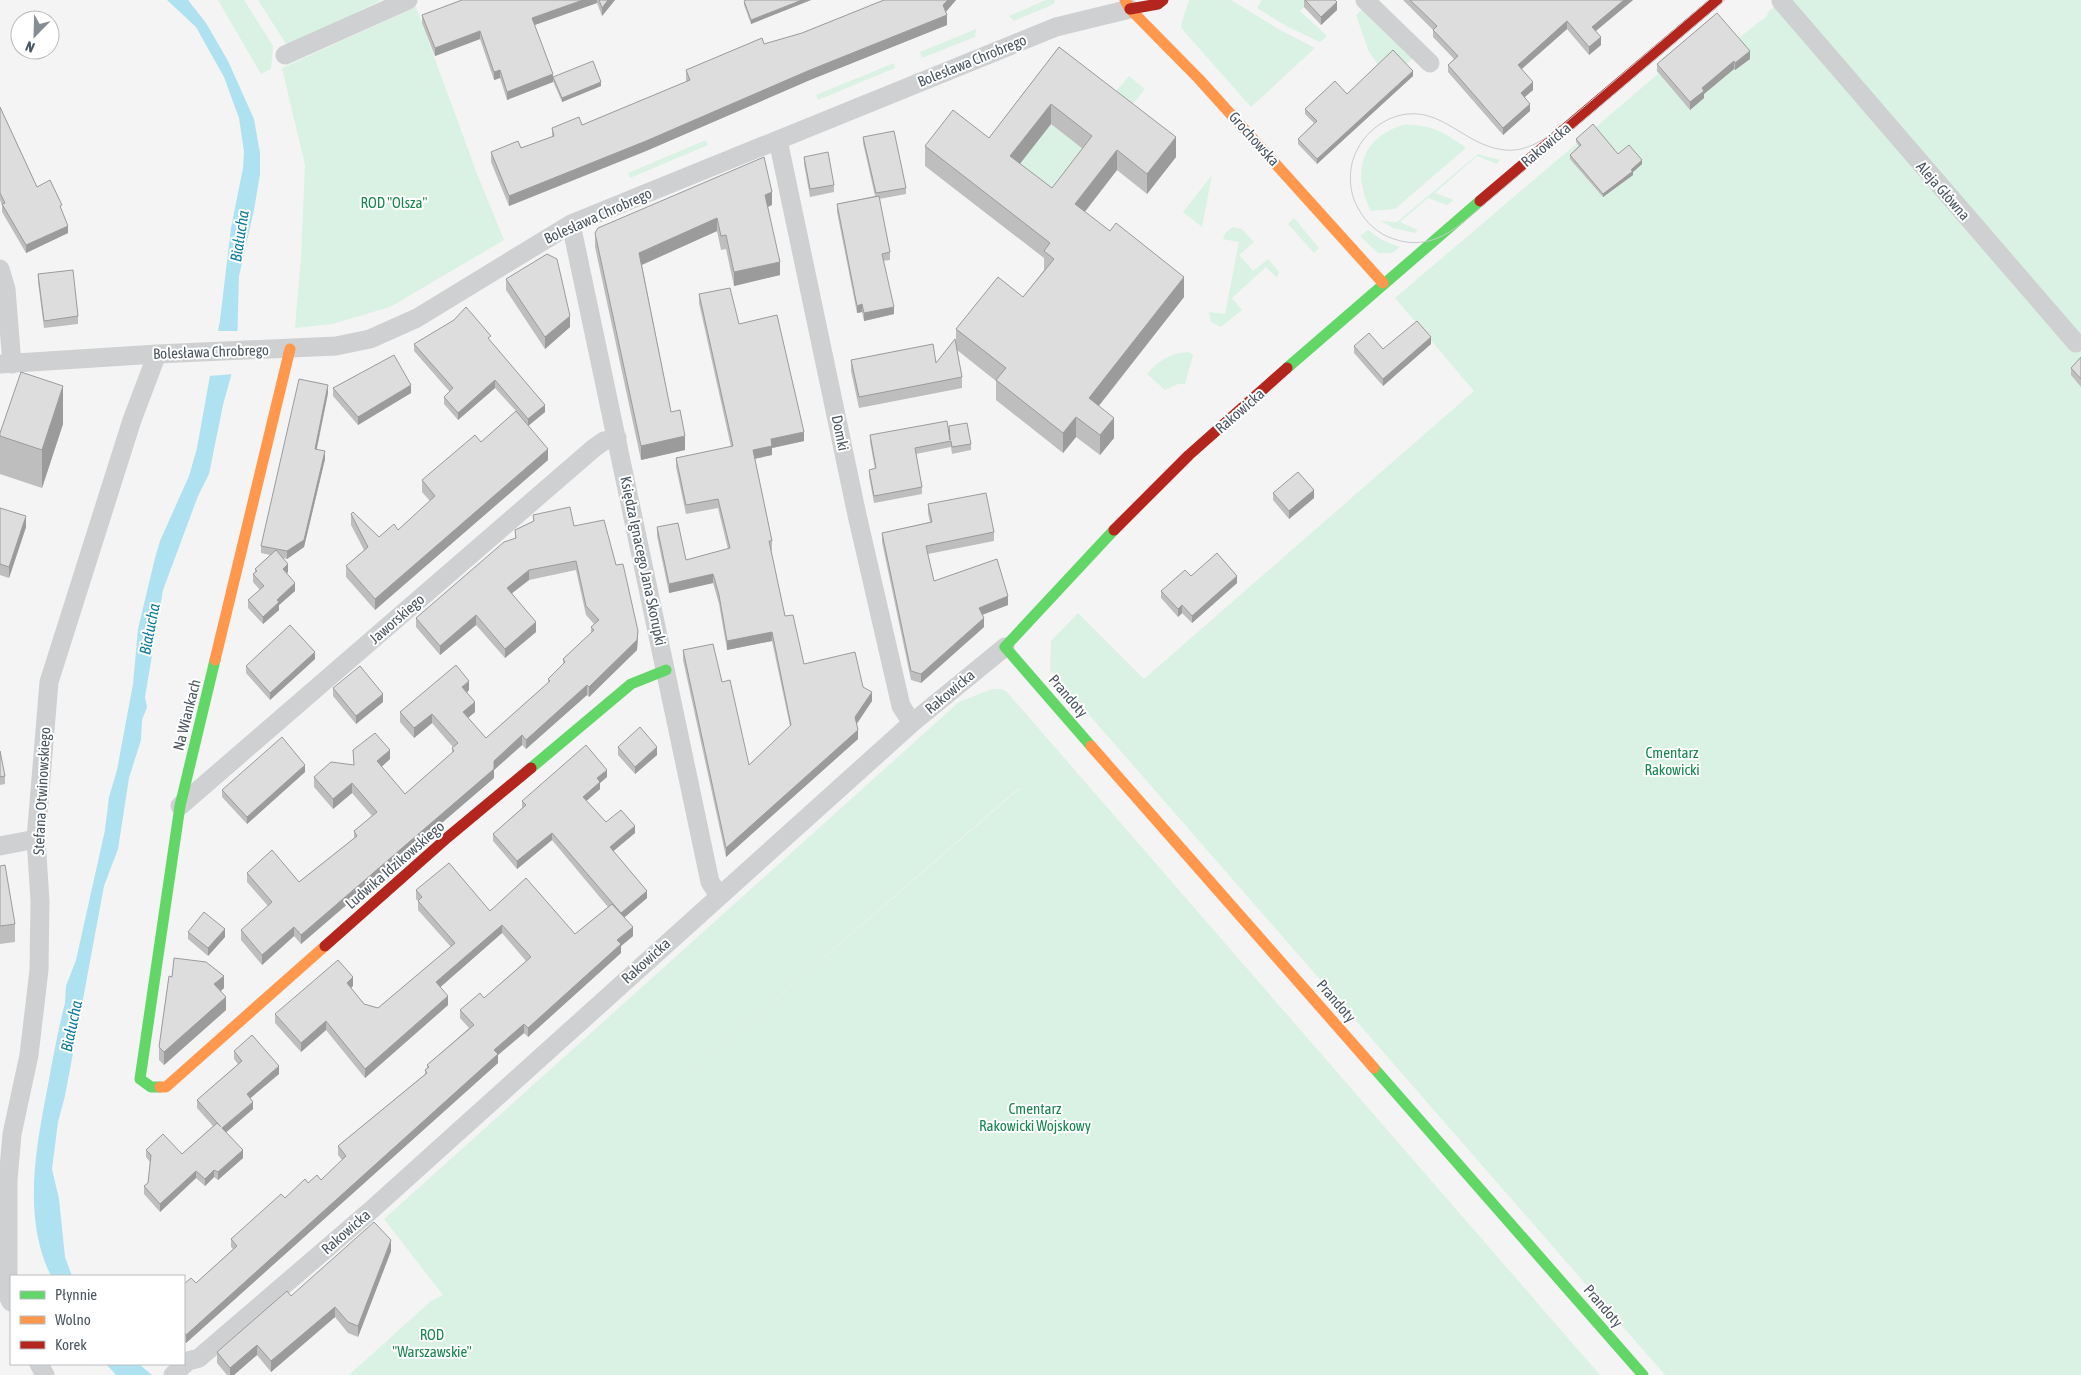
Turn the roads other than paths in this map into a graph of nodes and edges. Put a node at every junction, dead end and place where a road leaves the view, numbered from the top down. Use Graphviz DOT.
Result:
graph roads {
  1 [pos="408,0"];
  2 [pos="1163,0"];
  3 [pos="1365,0"];
  4 [pos="1717,0"];
  5 [pos="1780,1"];
  6 [pos="1125,3"];
  7 [pos="285,55"];
  8 [pos="1430,63"];
  9 [pos="778,140"];
  10 [pos="571,224"];
  11 [pos="0,268"];
  12 [pos="1383,284"];
  13 [pos="2076,343"];
  14 [pos="282,350"];
  15 [pos="157,354"];
  16 [pos="6,364"];
  17 [pos="617,438"];
  18 [pos="1005,647"];
  19 [pos="666,670"];
  20 [pos="912,723"];
  21 [pos="180,806"];
  22 [pos="36,839"];
  23 [pos="0,846"];
  24 [pos="719,895"];
  25 [pos="150,1087"];
  26 [pos="10,1300"];
  27 [pos="185,1365"];
  28 [pos="185,1365"];
  29 [pos="174,1375"];
  30 [pos="1643,1375"];
  1 -- 7 [label="street"];
  2 -- 6 [label="street"];
  3 -- 8 [label="street"];
  4 -- 12 [label="street, Rakowicka"];
  5 -- 13 [label="street, Aleja Główna"];
  6 -- 9 [label="street, Bolesława Chrobrego"];
  6 -- 12 [label="street, Grochowska"];
  9 -- 10 [label="street, Bolesława Chrobrego"];
  9 -- 20 [label="street, Domki"];
  10 -- 14 [label="street, Bolesława Chrobrego"];
  10 -- 17 [label="street, Księdza Ignacego Jana Skorupki"];
  11 -- 16 [label="street"];
  12 -- 18 [label="street, Rakowicka"];
  14 -- 15 [label="street, Bolesława Chrobrego"];
  14 -- 21 [label="street, Na Wiankach"];
  15 -- 16 [label="street, Bolesława Chrobrego"];
  15 -- 22 [label="street, Stefana Otwinowskiego"];
  17 -- 19 [label="street, Księdza Ignacego Jana Skorupki"];
  17 -- 21 [label="street, Jaworskiego"];
  18 -- 20 [label="street, Rakowicka"];
  18 -- 30 [label="street, Prandoty"];
  19 -- 24 [label="street, Księdza Ignacego Jana Skorupki"];
  19 -- 25 [label="street, Ludwika Idzikowskiego"];
  20 -- 24 [label="street, Rakowicka"];
  21 -- 25 [label="street, Na Wiankach"];
  22 -- 23 [label="street"];
  22 -- 26 [label="street, Stefana Otwinowskiego"];
  24 -- 27 [label="street, Rakowicka"];
  28 -- 29 [label="street, Rakowicka"];
}
